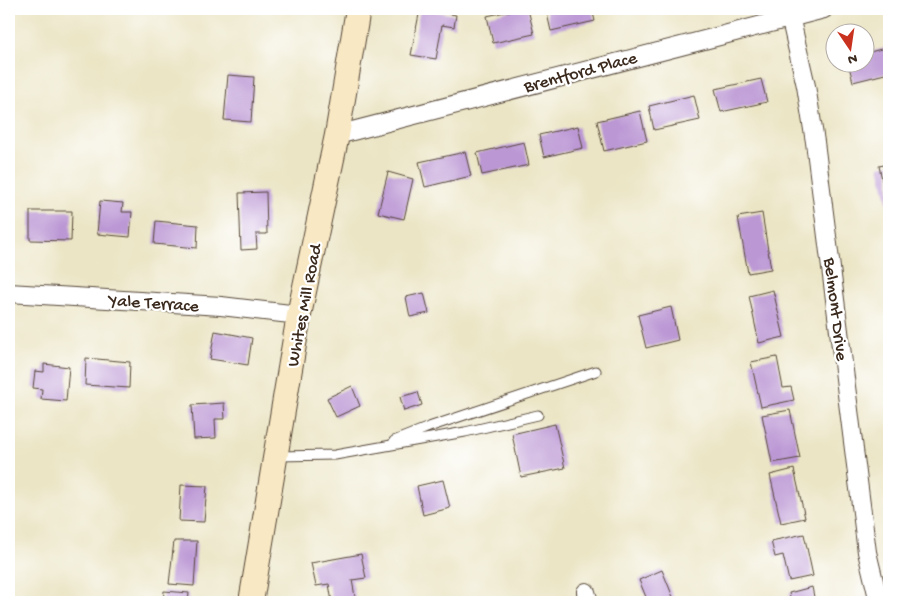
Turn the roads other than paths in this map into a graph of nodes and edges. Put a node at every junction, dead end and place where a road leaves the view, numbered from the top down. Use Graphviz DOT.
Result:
graph roads {
  1 [pos="358,9"];
  2 [pos="824,9"];
  3 [pos="790,16"];
  4 [pos="337,135"];
  5 [pos="9,292"];
  6 [pos="299,315"];
  7 [pos="596,371"];
  8 [pos="538,415"];
  9 [pos="380,447"];
  10 [pos="277,456"];
  11 [pos="251,602"];
  12 [pos="879,602"];
  1 -- 4 [label="street, Whites Mill Road"];
  2 -- 3 [label="street, Brentford Place"];
  3 -- 4 [label="street, Brentford Place"];
  3 -- 12 [label="street, Belmont Drive"];
  4 -- 6 [label="street, Whites Mill Road"];
  5 -- 6 [label="street, Yale Terrace"];
  6 -- 10 [label="street, Whites Mill Road"];
  7 -- 9 [label="lane"];
  8 -- 9 [label="lane"];
  9 -- 10 [label="lane"];
  10 -- 11 [label="street, Whites Mill Road"];
}
